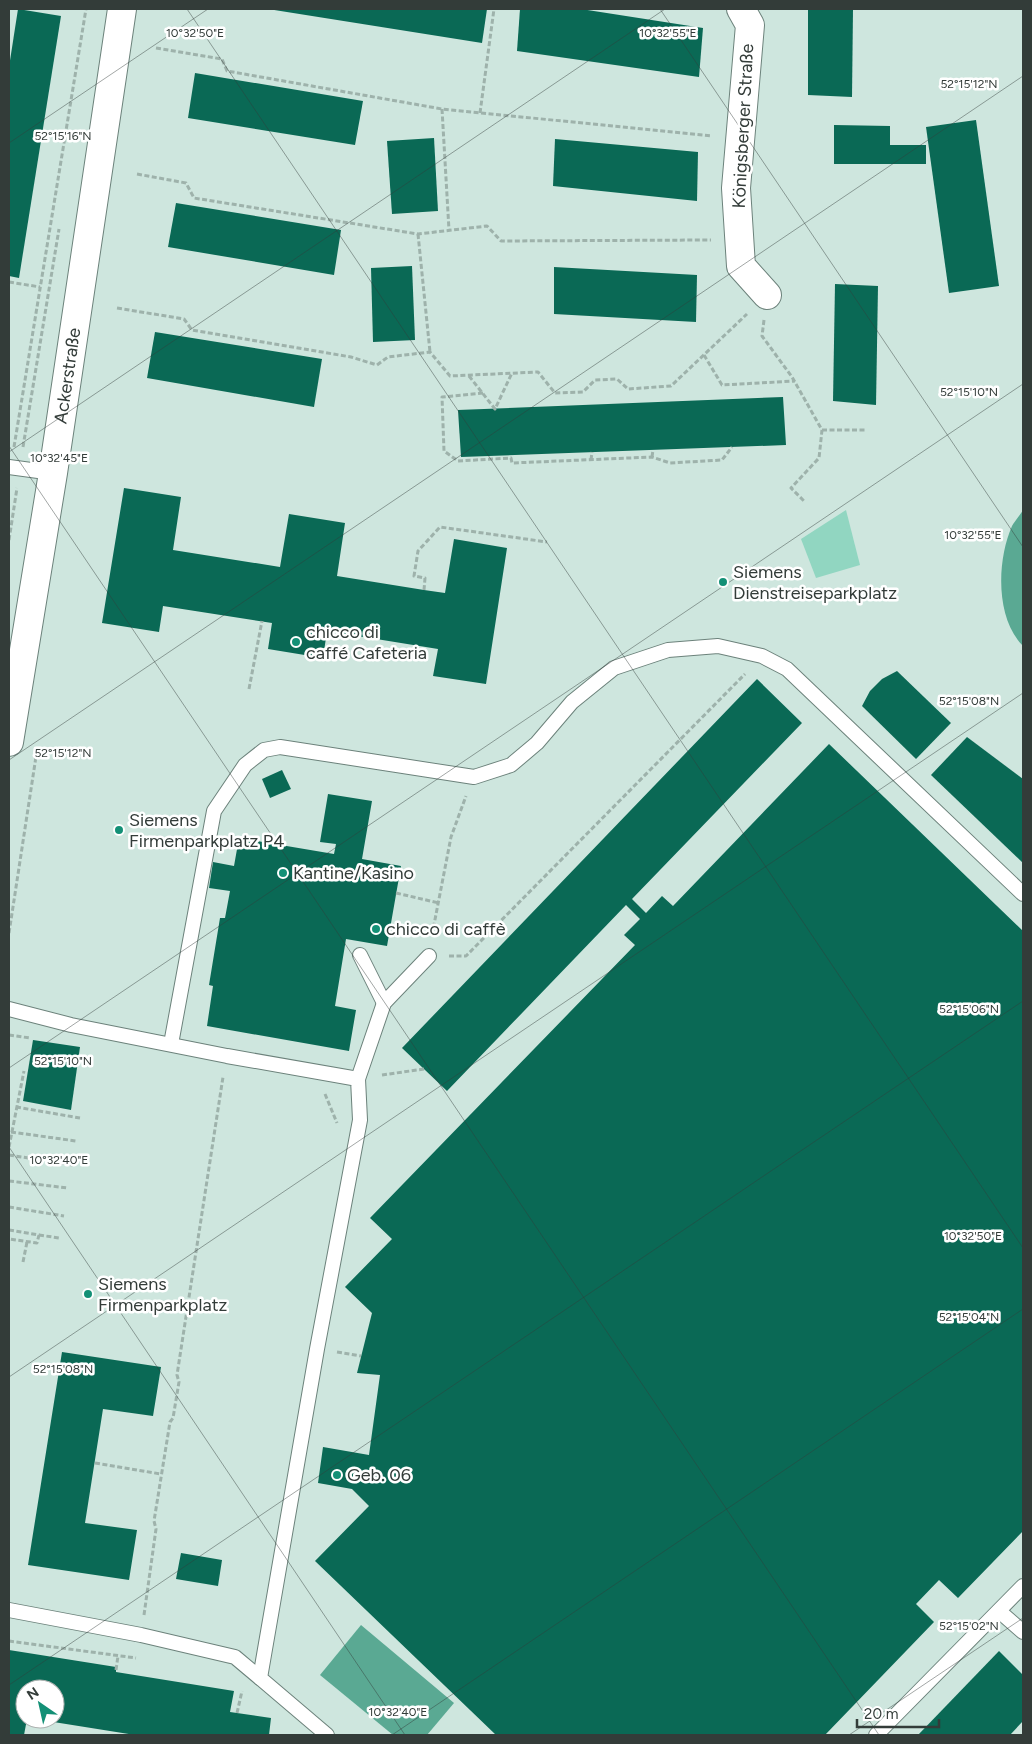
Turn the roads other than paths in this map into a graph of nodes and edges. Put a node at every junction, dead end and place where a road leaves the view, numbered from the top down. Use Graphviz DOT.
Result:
graph roads {
  1 [pos="122,9"];
  2 [pos="741,9"];
  3 [pos="767,295"];
  4 [pos="14,468"];
  5 [pos="53,473"];
  6 [pos="16,645"];
  7 [pos="9,742"];
  8 [pos="1023,894"];
  9 [pos="360,956"];
  10 [pos="428,956"];
  11 [pos="384,1003"];
  12 [pos="9,1010"];
  13 [pos="171,1044"];
  14 [pos="358,1078"];
  15 [pos="1023,1586"];
  16 [pos="9,1610"];
  17 [pos="999,1611"];
  18 [pos="1023,1632"];
  19 [pos="260,1678"];
  20 [pos="326,1735"];
  21 [pos="876,1735"];
  1 -- 5 [label="street, Ackerstraße"];
  2 -- 3 [label="street, Königsberger Straße"];
  4 -- 5 [label="lane"];
  5 -- 6 [label="street, Ackerstraße"];
  6 -- 7 [label="street, Ackerstraße"];
  8 -- 13 [label="lane"];
  9 -- 11 [label="lane"];
  10 -- 11 [label="lane"];
  11 -- 14 [label="lane"];
  12 -- 13 [label="lane"];
  13 -- 14 [label="lane"];
  14 -- 19 [label="lane"];
  15 -- 17 [label="lane"];
  16 -- 19 [label="lane"];
  17 -- 18 [label="lane"];
  17 -- 21 [label="lane"];
  19 -- 20 [label="lane"];
}
